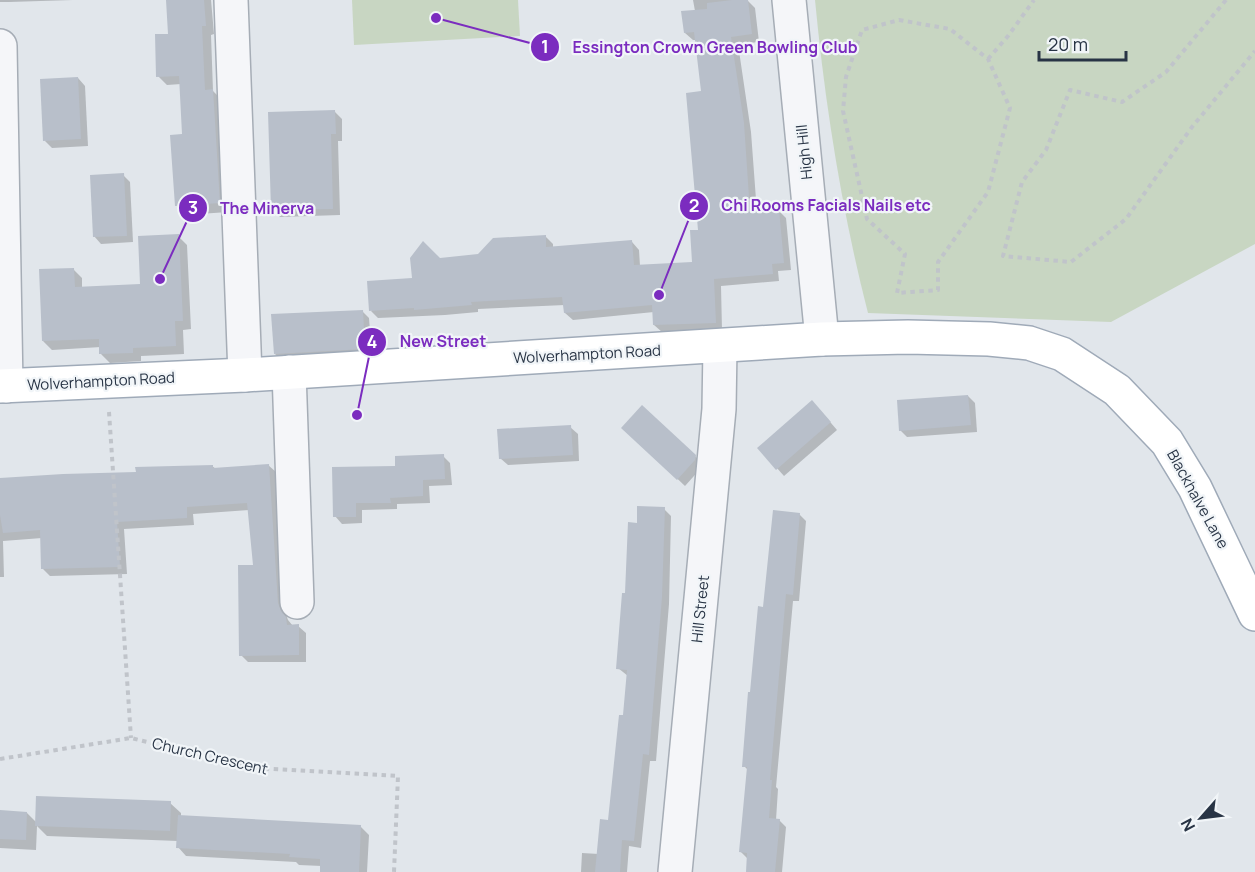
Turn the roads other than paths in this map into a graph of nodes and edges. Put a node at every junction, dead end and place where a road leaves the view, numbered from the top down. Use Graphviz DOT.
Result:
graph roads {
  1 [pos="231,0"];
  2 [pos="789,0"];
  3 [pos="0,46"];
  4 [pos="822,339"];
  5 [pos="1029,343"];
  6 [pos="720,346"];
  7 [pos="290,372"];
  8 [pos="245,375"];
  9 [pos="3,386"];
  10 [pos="297,602"];
  11 [pos="1255,614"];
  12 [pos="675,872"];
  1 -- 8 [label="street"];
  2 -- 4 [label="street, High Hill"];
  3 -- 9 [label="street"];
  4 -- 5 [label="main road, Wolverhampton Road"];
  4 -- 6 [label="main road, Wolverhampton Road"];
  5 -- 11 [label="main road, Blackhalve Lane"];
  6 -- 7 [label="main road, Wolverhampton Road"];
  6 -- 12 [label="street, Hill Street"];
  7 -- 8 [label="main road, Wolverhampton Road"];
  7 -- 10 [label="street"];
  8 -- 9 [label="main road, Wolverhampton Road"];
}
